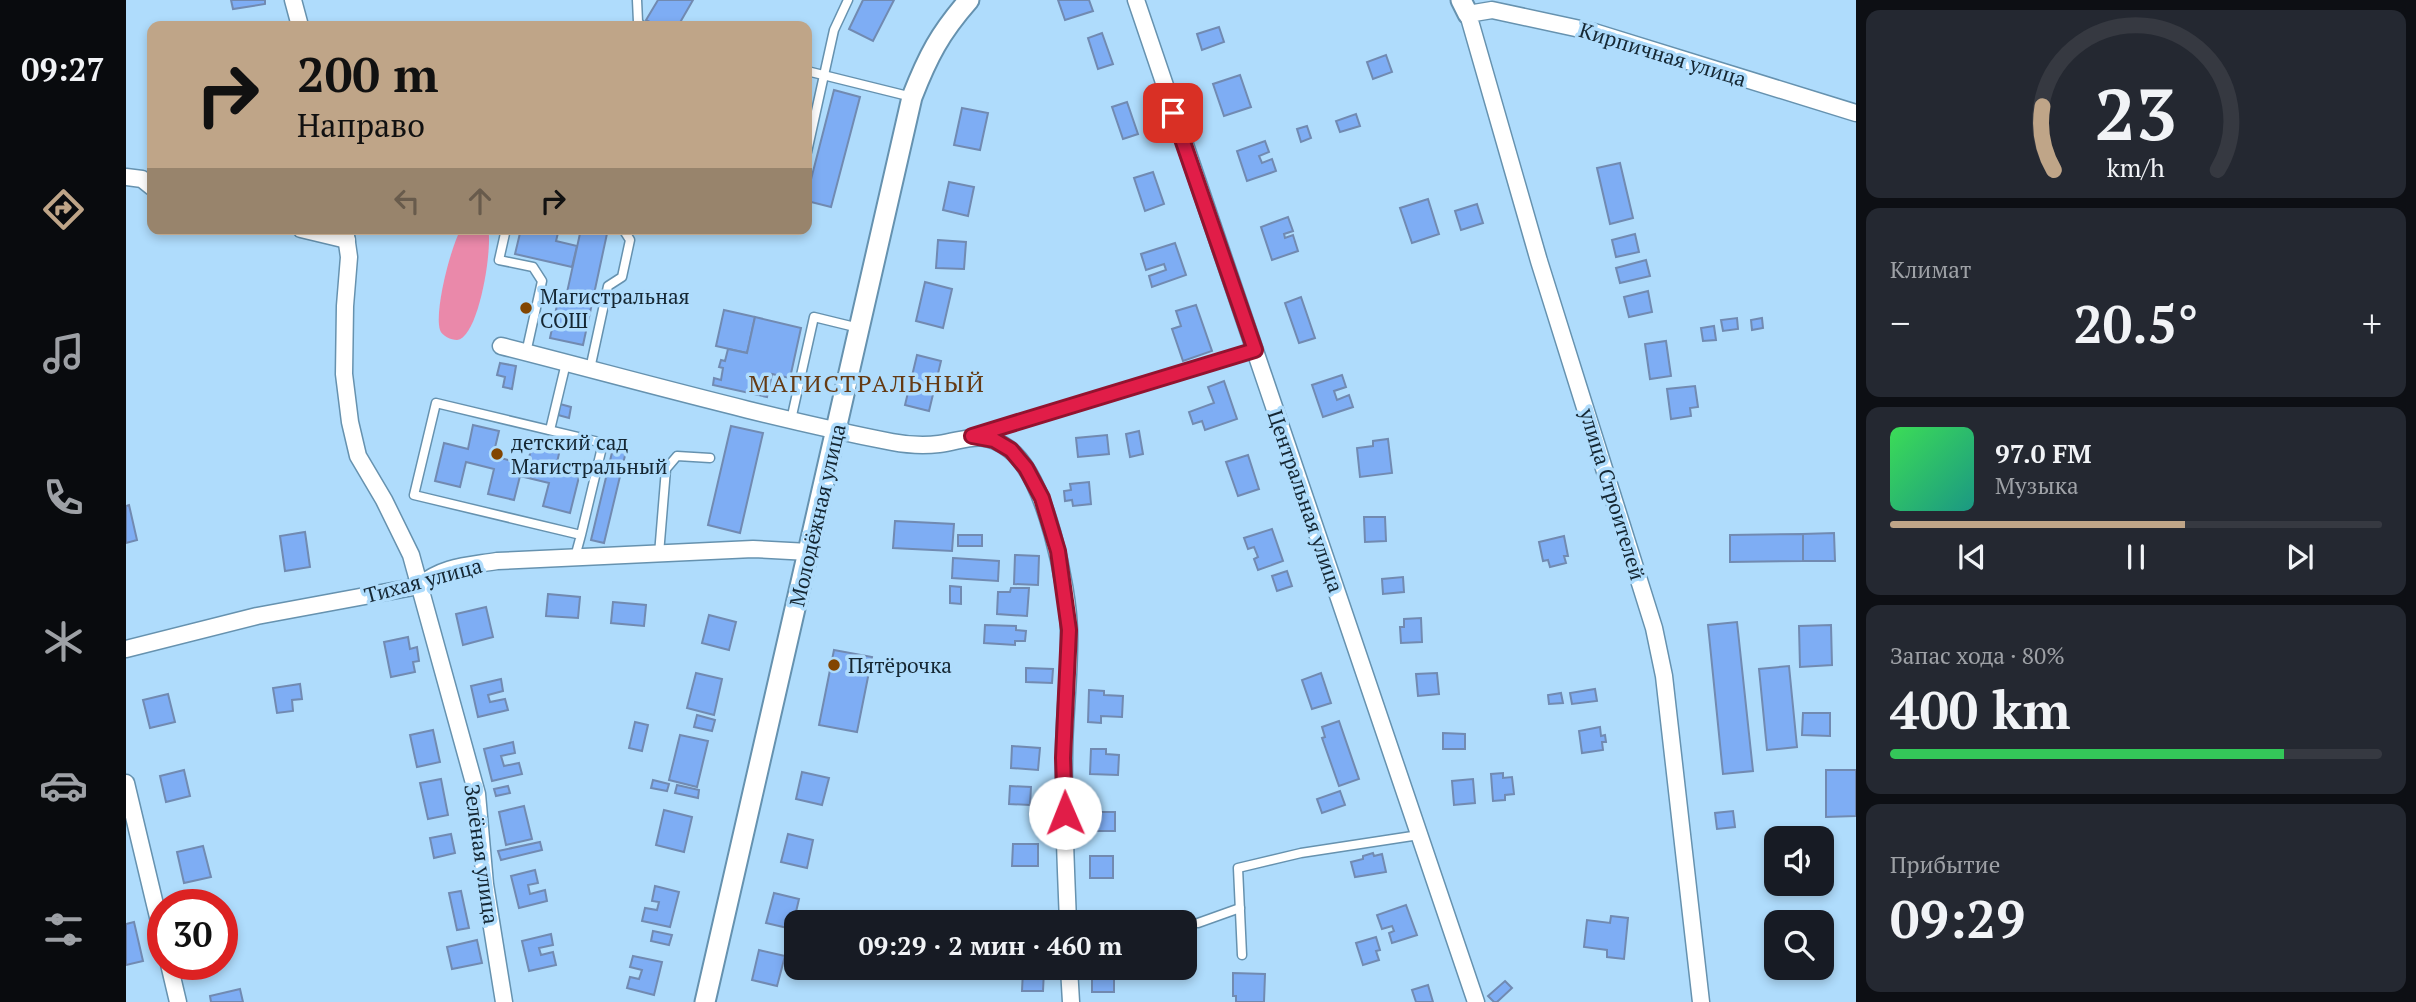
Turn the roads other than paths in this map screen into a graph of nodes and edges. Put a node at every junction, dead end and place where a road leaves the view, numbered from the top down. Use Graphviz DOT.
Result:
graph roads {
  1 [pos="293,0"];
  2 [pos="638,0"];
  3 [pos="848,0"];
  4 [pos="969,0"];
  5 [pos="1136,0"];
  6 [pos="1464,7"];
  7 [pos="299,21"];
  8 [pos="638,21"];
  9 [pos="812,72"];
  10 [pos="825,75"];
  11 [pos="912,97"];
  12 [pos="1856,113"];
  13 [pos="812,131"];
  14 [pos="126,177"];
  15 [pos="147,183"];
  16 [pos="346,235"];
  17 [pos="505,235"];
  18 [pos="627,235"];
  19 [pos="859,328"];
  20 [pos="501,346"];
  21 [pos="1255,350"];
  22 [pos="526,353"];
  23 [pos="566,363"];
  24 [pos="590,369"];
  25 [pos="791,420"];
  26 [pos="550,430"];
  27 [pos="836,431"];
  28 [pos="972,436"];
  29 [pos="710,458"];
  30 [pos="581,535"];
  31 [pos="809,552"];
  32 [pos="659,554"];
  33 [pos="575,557"];
  34 [pos="419,586"];
  35 [pos="126,649"];
  36 [pos="126,783"];
  37 [pos="1419,835"];
  38 [pos="151,889"];
  39 [pos="1240,908"];
  40 [pos="1068,910"];
  41 [pos="1198,923"];
  42 [pos="1242,955"];
  43 [pos="173,980"];
  44 [pos="1070,980"];
  45 [pos="178,1002"];
  46 [pos="504,1002"];
  47 [pos="705,1002"];
  48 [pos="1071,1002"];
  49 [pos="1476,1002"];
  50 [pos="1701,1002"];
  1 -- 7 [label="street"];
  2 -- 8 [label="lane"];
  3 -- 10 [label="lane"];
  4 -- 11 [label="street, Молодёжная улица"];
  5 -- 21 [label="street, Центральная улица"];
  6 -- 12 [label="street, Кирпичная улица"];
  6 -- 50 [label="street, улица Строителей"];
  9 -- 10 [label="lane"];
  10 -- 11 [label="lane"];
  10 -- 13 [label="lane"];
  11 -- 19 [label="street, Молодёжная улица"];
  14 -- 15 [label="street"];
  16 -- 34 [label="street, Зелёная улица"];
  17 -- 22 [label="lane"];
  18 -- 24 [label="lane"];
  19 -- 25 [label="lane"];
  19 -- 27 [label="street, Молодёжная улица"];
  20 -- 22 [label="street"];
  21 -- 28 [label="lane"];
  21 -- 37 [label="street, Центральная улица"];
  22 -- 23 [label="street"];
  23 -- 24 [label="street"];
  23 -- 26 [label="lane"];
  24 -- 25 [label="street"];
  25 -- 27 [label="street"];
  26 -- 30 [label="lane"];
  26 -- 30 [label="lane"];
  27 -- 28 [label="street"];
  27 -- 31 [label="street, Молодёжная улица"];
  28 -- 40 [label="street"];
  29 -- 32 [label="lane"];
  30 -- 33 [label="lane"];
  31 -- 32 [label="street, Тихая улица"];
  31 -- 47 [label="street, Молодёжная улица"];
  32 -- 33 [label="street, Тихая улица"];
  33 -- 34 [label="street, Тихая улица"];
  34 -- 35 [label="street, Тихая улица"];
  34 -- 46 [label="street, Зелёная улица"];
  36 -- 38 [label="street"];
  37 -- 39 [label="lane"];
  37 -- 49 [label="street, Центральная улица"];
  39 -- 41 [label="lane"];
  39 -- 42 [label="lane"];
  43 -- 45 [label="street"];
  44 -- 48 [label="street"];
}
